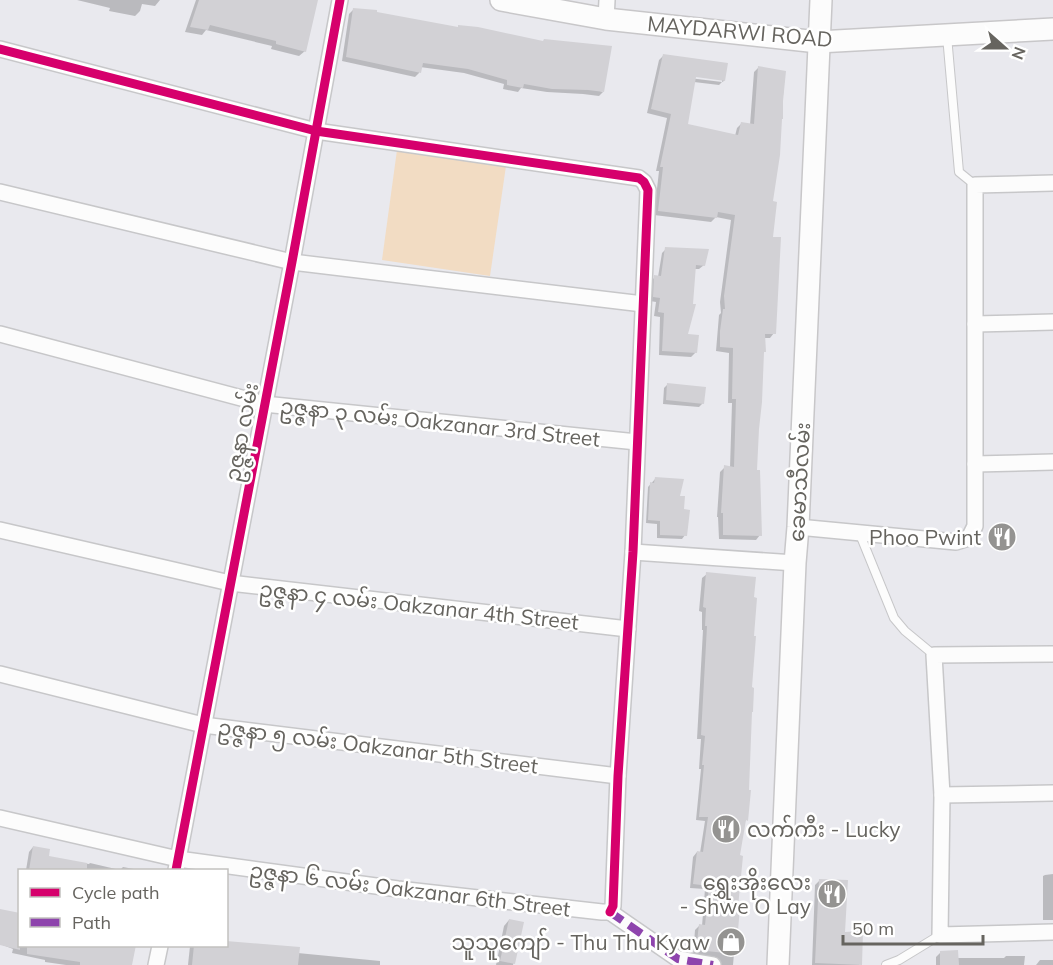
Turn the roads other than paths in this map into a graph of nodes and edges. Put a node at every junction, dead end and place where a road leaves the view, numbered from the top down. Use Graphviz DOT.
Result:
graph roads {
  1 [pos="339,0"];
  2 [pos="501,0"];
  3 [pos="820,0"];
  4 [pos="607,9"];
  5 [pos="1053,29"];
  6 [pos="946,34"];
  7 [pos="818,42"];
  8 [pos="0,49"];
  9 [pos="316,130"];
  10 [pos="1053,183"];
  11 [pos="975,184"];
  12 [pos="0,192"];
  13 [pos="292,262"];
  14 [pos="643,304"];
  15 [pos="1053,322"];
  16 [pos="975,324"];
  17 [pos="0,334"];
  18 [pos="264,404"];
  19 [pos="637,442"];
  20 [pos="1053,462"];
  21 [pos="975,464"];
  22 [pos="798,527"];
  23 [pos="0,530"];
  24 [pos="859,532"];
  25 [pos="633,552"];
  26 [pos="795,563"];
  27 [pos="230,583"];
  28 [pos="628,628"];
  29 [pos="1053,654"];
  30 [pos="934,655"];
  31 [pos="0,675"];
  32 [pos="203,725"];
  33 [pos="618,776"];
  34 [pos="1053,793"];
  35 [pos="942,795"];
  36 [pos="0,818"];
  37 [pos="177,865"];
  38 [pos="214,869"];
  39 [pos="228,871"];
  40 [pos="610,912"];
  41 [pos="1053,932"];
  42 [pos="940,935"];
  43 [pos="160,947"];
  44 [pos="156,965"];
  45 [pos="713,965"];
  46 [pos="778,965"];
  47 [pos="886,965"];
  1 -- 9 [label="street, ဥဇ္ဇနာ လမ်း"];
  2 -- 4 [label="main road, MAYDARWI ROAD"];
  3 -- 7 [label="main road, ခေမာသီလမ်း"];
  4 -- 7 [label="main road, MAYDARWI ROAD"];
  5 -- 6 [label="main road, MAYDARWI ROAD"];
  6 -- 7 [label="main road, MAYDARWI ROAD"];
  6 -- 11 [label="lane"];
  7 -- 22 [label="main road, ခေမာသီလမ်း"];
  8 -- 9 [label="street"];
  9 -- 13 [label="street, ဥဇ္ဇနာ လမ်း"];
  9 -- 14 [label="street"];
  10 -- 11 [label="street"];
  11 -- 16 [label="street"];
  12 -- 13 [label="street"];
  13 -- 14 [label="street"];
  13 -- 18 [label="street, ဥဇ္ဇနာ လမ်း"];
  14 -- 19 [label="street"];
  15 -- 16 [label="street"];
  16 -- 21 [label="street"];
  17 -- 18 [label="street, ဥဇ္ဇနာ ၃ လမ်း Oakzanar 3rd Street"];
  18 -- 19 [label="street, ဥဇ္ဇနာ ၃ လမ်း Oakzanar 3rd Street"];
  18 -- 27 [label="street, ဥဇ္ဇနာ လမ်း"];
  19 -- 25 [label="street"];
  20 -- 21 [label="street"];
  21 -- 24 [label="street"];
  22 -- 24 [label="street"];
  22 -- 26 [label="main road, ခေမာသီလမ်း"];
  23 -- 27 [label="street, ဥဇ္ဇနာ ၄ လမ်း Oakzanar 4th Street"];
  24 -- 30 [label="lane"];
  25 -- 26 [label="street"];
  25 -- 28 [label="street"];
  26 -- 46 [label="main road, ခေမာသီလမ်း"];
  27 -- 28 [label="street, ဥဇ္ဇနာ ၄ လမ်း Oakzanar 4th Street"];
  27 -- 32 [label="street, ဥဇ္ဇနာ လမ်း"];
  28 -- 33 [label="street"];
  29 -- 30 [label="street"];
  30 -- 35 [label="street"];
  31 -- 32 [label="street, ဥဇ္ဇနာ ၅ လမ်း Oakzanar 5th Street"];
  32 -- 33 [label="street, ဥဇ္ဇနာ ၅ လမ်း Oakzanar 5th Street"];
  32 -- 37 [label="street, ဥဇ္ဇနာ လမ်း"];
  33 -- 40 [label="street"];
  34 -- 35 [label="street"];
  35 -- 42 [label="street"];
  36 -- 37 [label="street, ဥဇ္ဇနာ ၆ လမ်း Oakzanar 6th Street"];
  37 -- 38 [label="street, ဥဇ္ဇနာ ၆ လမ်း Oakzanar 6th Street"];
  39 -- 40 [label="street, ဥဇ္ဇနာ ၆ လမ်း Oakzanar 6th Street"];
  40 -- 45 [label="street"];
  41 -- 42 [label="street"];
  42 -- 47 [label="lane"];
  43 -- 44 [label="street"];
}
